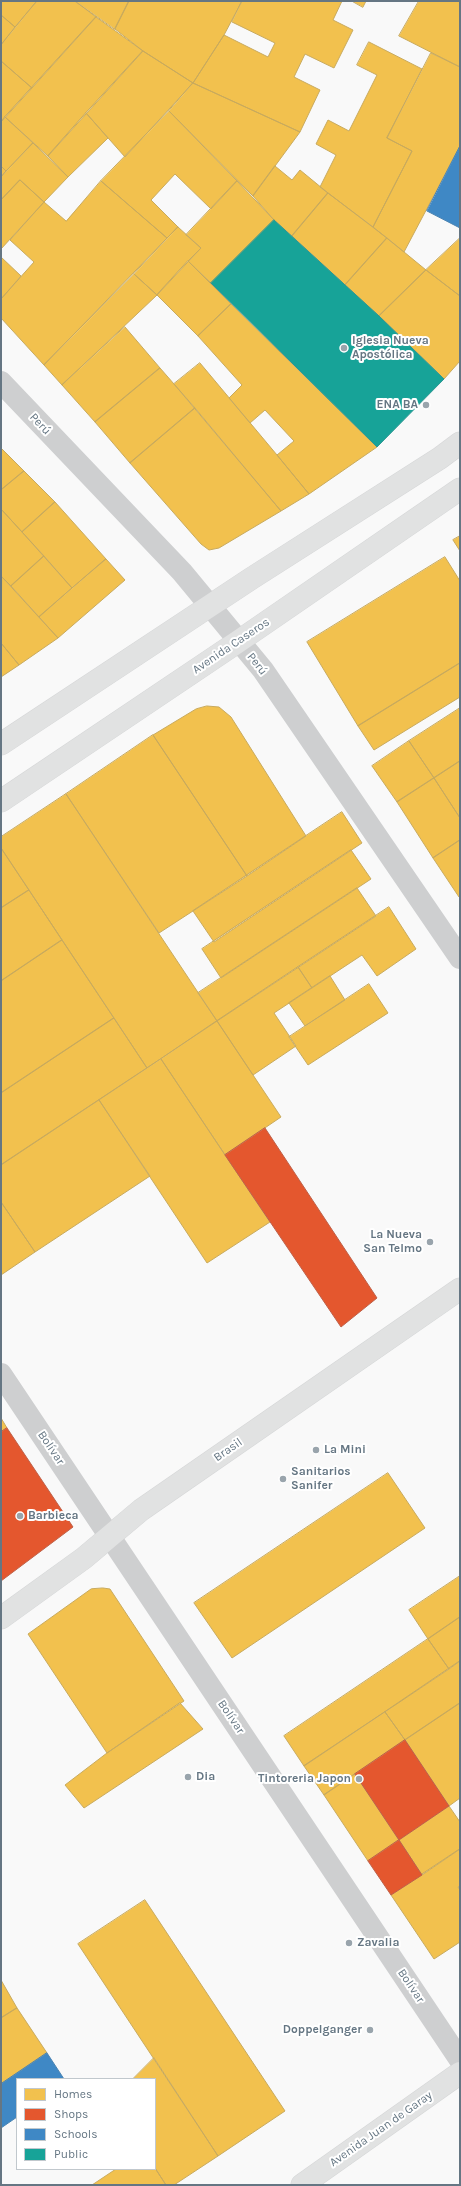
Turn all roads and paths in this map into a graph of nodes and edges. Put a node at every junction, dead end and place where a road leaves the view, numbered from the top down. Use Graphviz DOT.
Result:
graph roads {
  1 [pos="1,382"];
  2 [pos="460,443"];
  3 [pos="460,489"];
  4 [pos="210,607"];
  5 [pos="239,641"];
  6 [pos="1,744"];
  7 [pos="1,800"];
  8 [pos="460,958"];
  9 [pos="460,1289"];
  10 [pos="1,1374"];
  11 [pos="110,1536"];
  12 [pos="1,1618"];
  13 [pos="460,2060"];
  14 [pos="460,2073"];
  15 [pos="302,2185"];
  1 -- 4 [label="street, Perú"];
  2 -- 4 [label="main road"];
  3 -- 5 [label="main road, Avenida Caseros"];
  4 -- 5 [label="street, Perú"];
  4 -- 6 [label="main road"];
  5 -- 7 [label="main road, Avenida Caseros"];
  5 -- 8 [label="street, Perú"];
  9 -- 11 [label="main road, Brasil"];
  10 -- 11 [label="street, Bolívar"];
  11 -- 12 [label="main road, Brasil"];
  11 -- 13 [label="street, Bolívar"];
  14 -- 15 [label="main road, Avenida Juan de Garay"];
}
